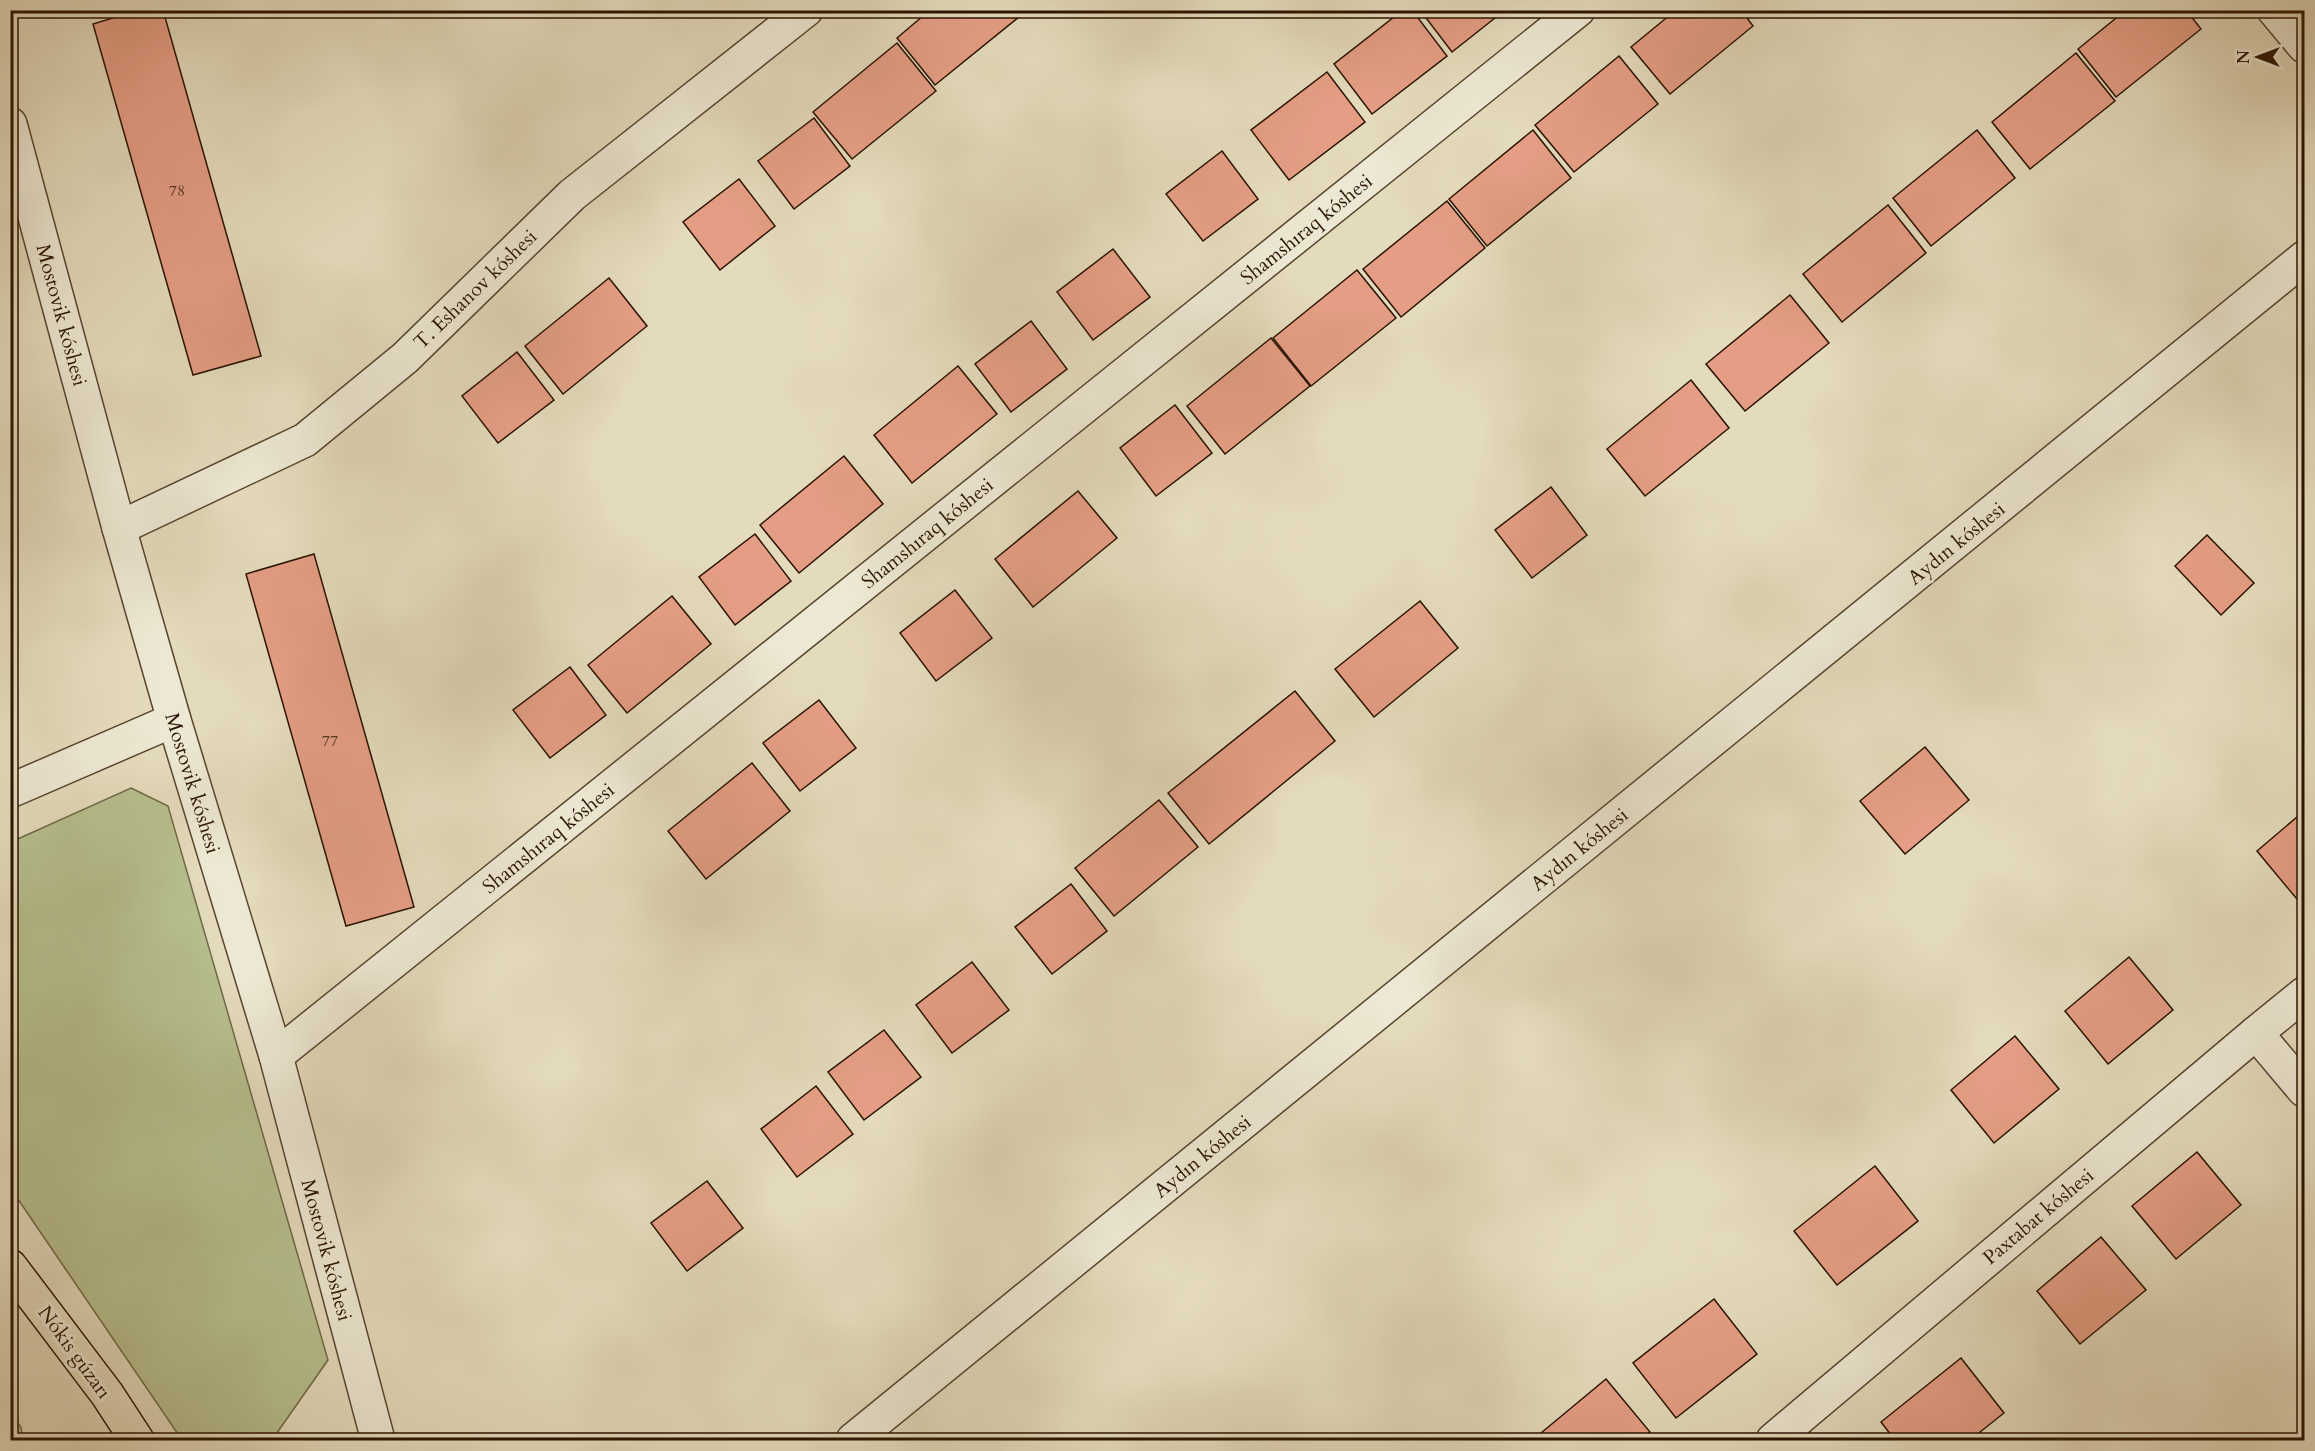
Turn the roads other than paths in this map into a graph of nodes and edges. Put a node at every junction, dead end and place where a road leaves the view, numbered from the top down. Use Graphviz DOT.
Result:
graph roads {
  1 [pos="806,10"];
  2 [pos="1578,10"];
  3 [pos="2274,10"];
  4 [pos="2304,46"];
  5 [pos="10,124"];
  6 [pos="2304,258"];
  7 [pos="120,528"];
  8 [pos="174,720"];
  9 [pos="10,791"];
  10 [pos="2304,994"];
  11 [pos="2256,1033"];
  12 [pos="276,1056"];
  13 [pos="2304,1090"];
  14 [pos="10,1266"];
  15 [pos="137,1440"];
  16 [pos="378,1440"];
  17 [pos="853,1440"];
  18 [pos="1773,1440"];
  1 -- 7 [label="street, T. Eshanov kóshesi"];
  2 -- 12 [label="street, Shamshıraq kóshesi"];
  3 -- 4 [label="street"];
  5 -- 7 [label="street, Mostovik kóshesi"];
  6 -- 17 [label="street, Aydın kóshesi"];
  7 -- 8 [label="street, Mostovik kóshesi"];
  8 -- 9 [label="street"];
  8 -- 12 [label="street, Mostovik kóshesi"];
  10 -- 11 [label="street, Paxtabat kóshesi"];
  11 -- 13 [label="street"];
  11 -- 18 [label="street, Paxtabat kóshesi"];
  12 -- 16 [label="street, Mostovik kóshesi"];
  14 -- 15 [label="main road, Nókis gúzarı"];
}
